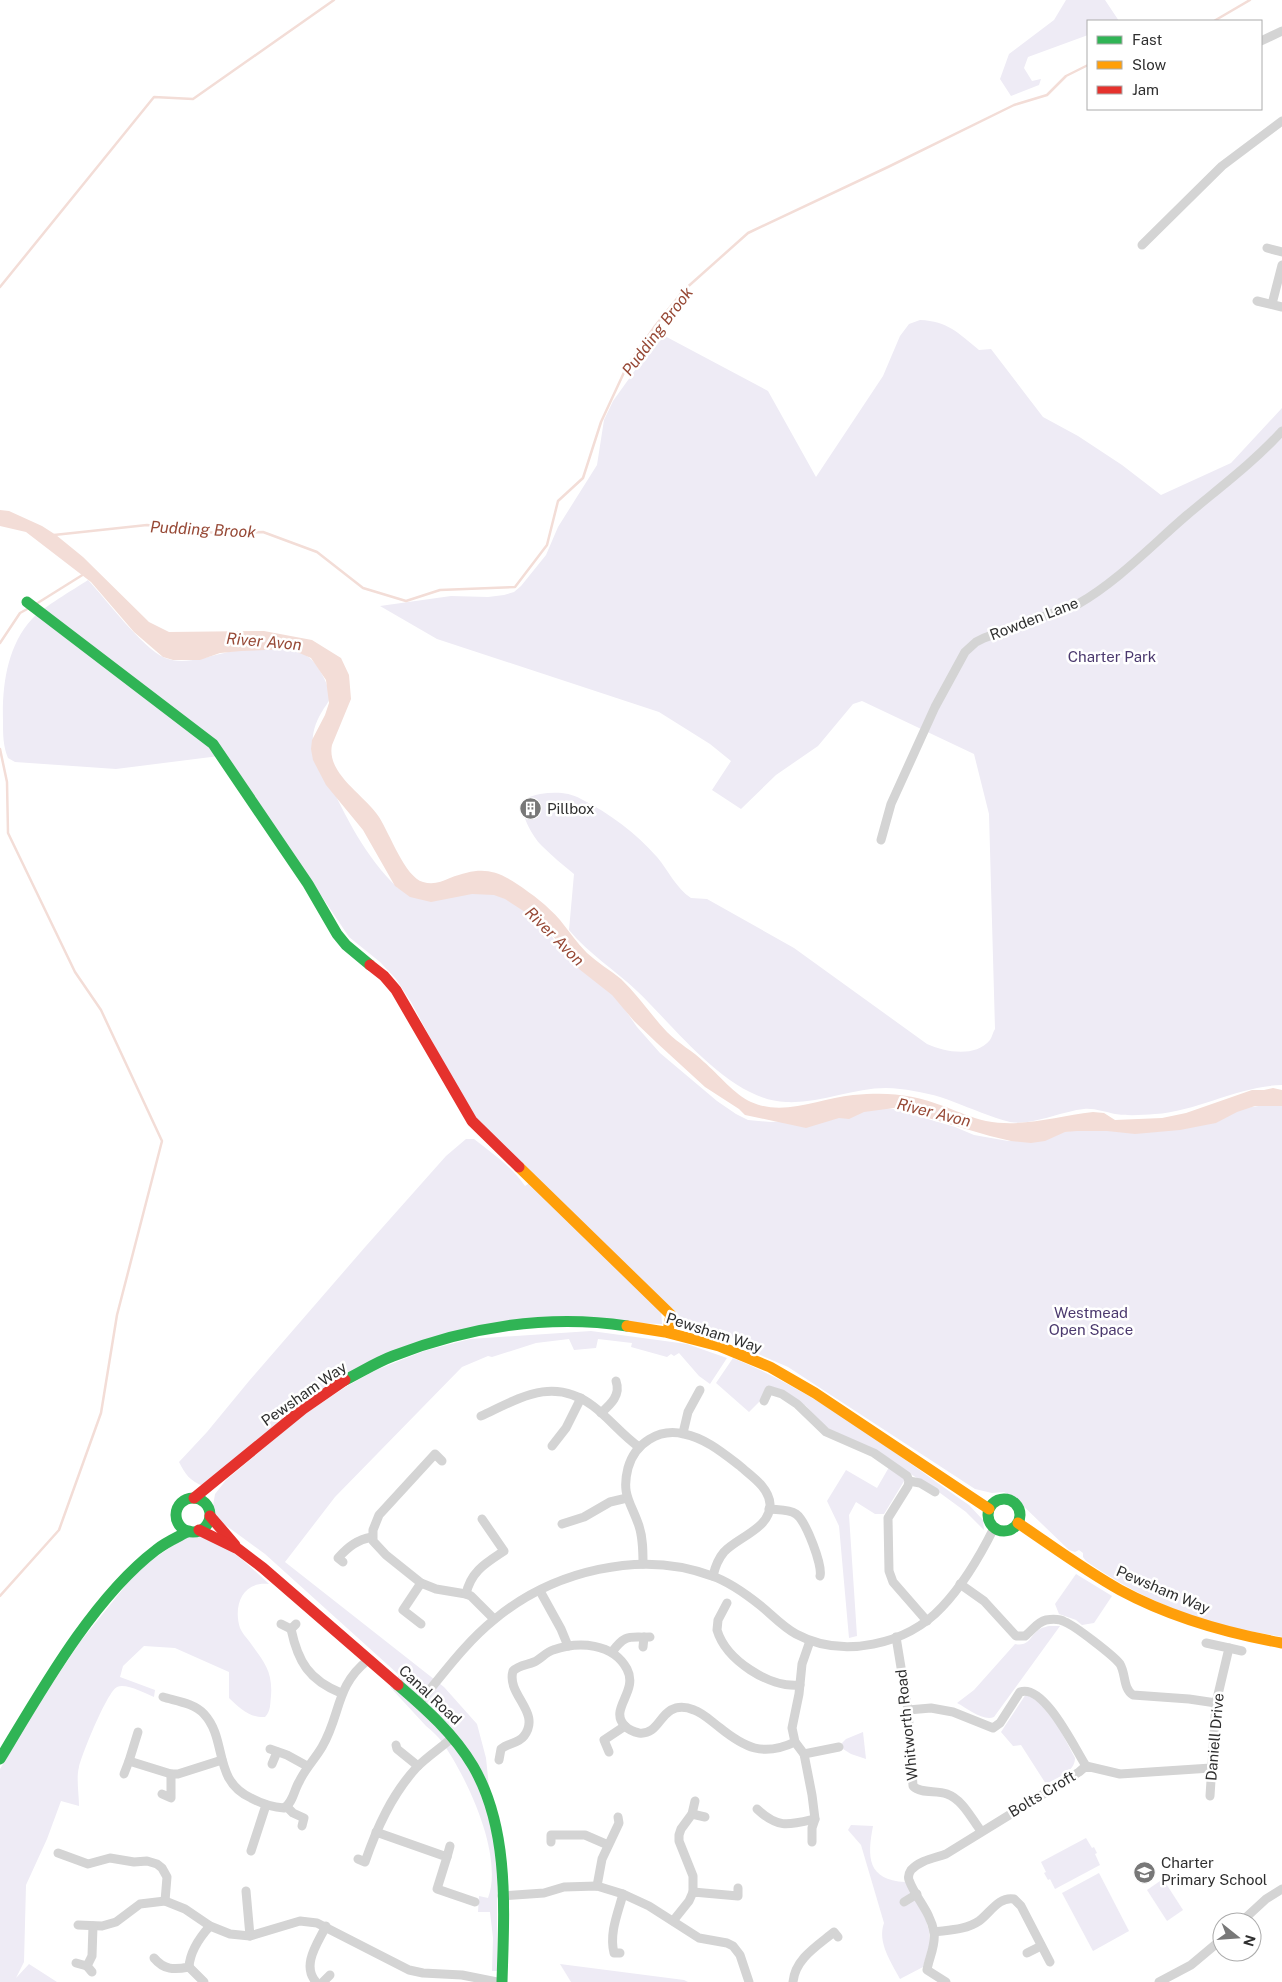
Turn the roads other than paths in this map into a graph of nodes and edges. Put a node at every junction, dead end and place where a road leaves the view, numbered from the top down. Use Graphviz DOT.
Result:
graph roads {
  1 [pos="1282,30"];
  2 [pos="1262,40"];
  3 [pos="1282,120"];
  4 [pos="1142,245"];
  5 [pos="1266,248"];
  6 [pos="1282,252"];
  7 [pos="1282,265"];
  8 [pos="1257,301"];
  9 [pos="1272,304"];
  10 [pos="1282,307"];
  11 [pos="1282,431"];
  12 [pos="27,602"];
  13 [pos="881,840"];
  14 [pos="668,1331"];
  15 [pos="616,1381"];
  16 [pos="700,1390"];
  17 [pos="580,1398"];
  18 [pos="764,1401"];
  19 [pos="601,1413"];
  20 [pos="482,1416"];
  21 [pos="682,1433"];
  22 [pos="558,1443"];
  23 [pos="639,1447"];
  24 [pos="442,1461"];
  25 [pos="222,1478"];
  26 [pos="909,1481"];
  27 [pos="935,1492"];
  28 [pos="194,1498"];
  29 [pos="627,1498"];
  30 [pos="989,1508"];
  31 [pos="769,1509"];
  32 [pos="208,1512"];
  33 [pos="482,1519"];
  34 [pos="177,1520"];
  35 [pos="1018,1523"];
  36 [pos="562,1524"];
  37 [pos="994,1528"];
  38 [pos="194,1531"];
  39 [pos="372,1537"];
  40 [pos="167,1542"];
  41 [pos="238,1549"];
  42 [pos="339,1558"];
  43 [pos="643,1564"];
  44 [pos="822,1573"];
  45 [pos="713,1576"];
  46 [pos="421,1583"];
  47 [pos="960,1584"];
  48 [pos="540,1591"];
  49 [pos="466,1594"];
  50 [pos="727,1603"];
  51 [pos="494,1619"];
  52 [pos="927,1621"];
  53 [pos="281,1624"];
  54 [pos="421,1624"];
  55 [pos="896,1637"];
  56 [pos="810,1641"];
  57 [pos="1206,1643"];
  58 [pos="1282,1643"];
  59 [pos="568,1646"];
  60 [pos="643,1647"];
  61 [pos="1228,1648"];
  62 [pos="1242,1651"];
  63 [pos="612,1652"];
  64 [pos="368,1660"];
  65 [pos="800,1685"];
  66 [pos="342,1693"];
  67 [pos="166,1701"];
  68 [pos="419,1702"];
  69 [pos="1216,1703"];
  70 [pos="908,1710"];
  71 [pos="625,1726"];
  72 [pos="138,1732"];
  73 [pos="454,1737"];
  74 [pos="795,1742"];
  75 [pos="396,1750"];
  76 [pos="834,1750"];
  77 [pos="609,1752"];
  78 [pos="804,1754"];
  79 [pos="0,1759"];
  80 [pos="129,1760"];
  81 [pos="222,1760"];
  82 [pos="499,1760"];
  83 [pos="272,1764"];
  84 [pos="308,1766"];
  85 [pos="418,1766"];
  86 [pos="1086,1766"];
  87 [pos="1211,1768"];
  88 [pos="124,1774"];
  89 [pos="171,1774"];
  90 [pos="162,1794"];
  91 [pos="1210,1796"];
  92 [pos="695,1801"];
  93 [pos="266,1805"];
  94 [pos="287,1807"];
  95 [pos="757,1809"];
  96 [pos="692,1814"];
  97 [pos="705,1817"];
  98 [pos="815,1819"];
  99 [pos="305,1821"];
  100 [pos="621,1822"];
  101 [pos="981,1831"];
  102 [pos="376,1832"];
  103 [pos="551,1842"];
  104 [pos="812,1842"];
  105 [pos="608,1845"];
  106 [pos="450,1846"];
  107 [pos="251,1851"];
  108 [pos="58,1853"];
  109 [pos="447,1857"];
  110 [pos="362,1863"];
  111 [pos="597,1886"];
  112 [pos="738,1888"];
  113 [pos="1282,1889"];
  114 [pos="246,1891"];
  115 [pos="693,1892"];
  116 [pos="623,1894"];
  117 [pos="917,1894"];
  118 [pos="502,1896"];
  119 [pos="165,1901"];
  120 [pos="468,1902"];
  121 [pos="904,1902"];
  122 [pos="1252,1912"];
  123 [pos="673,1921"];
  124 [pos="78,1925"];
  125 [pos="93,1926"];
  126 [pos="210,1926"];
  127 [pos="326,1926"];
  128 [pos="934,1932"];
  129 [pos="250,1936"];
  130 [pos="838,1937"];
  131 [pos="1041,1946"];
  132 [pos="1212,1947"];
  133 [pos="1027,1953"];
  134 [pos="616,1955"];
  135 [pos="1050,1962"];
  136 [pos="76,1963"];
  137 [pos="157,1964"];
  138 [pos="189,1967"];
  139 [pos="450,1978"];
  140 [pos="204,1982"];
  141 [pos="316,1982"];
  142 [pos="497,1982"];
  143 [pos="502,1982"];
  144 [pos="749,1982"];
  145 [pos="793,1982"];
  146 [pos="946,1982"];
  147 [pos="1159,1982"];
  1 -- 2 [label="street"];
  3 -- 4 [label="street"];
  5 -- 6 [label="street"];
  7 -- 9 [label="street"];
  8 -- 9 [label="street"];
  9 -- 10 [label="street"];
  11 -- 13 [label="street, Rowden Lane"];
  12 -- 14 [label="main road"];
  14 -- 25 [label="main road, Pewsham Way"];
  14 -- 30 [label="main road, Pewsham Way"];
  15 -- 19 [label="street"];
  16 -- 21 [label="street"];
  17 -- 19 [label="street"];
  17 -- 20 [label="street"];
  17 -- 22 [label="street"];
  18 -- 26 [label="street"];
  19 -- 23 [label="street"];
  21 -- 23 [label="street"];
  21 -- 31 [label="street"];
  23 -- 29 [label="street"];
  24 -- 39 [label="street"];
  25 -- 28 [label="main road, Pewsham Way"];
  25 -- 32 [label="main road, Pewsham Way"];
  26 -- 27 [label="street"];
  26 -- 52 [label="street"];
  28 -- 32 [label="main road"];
  28 -- 34 [label="main road"];
  29 -- 36 [label="street"];
  29 -- 43 [label="street"];
  30 -- 35 [label="main road"];
  30 -- 37 [label="main road"];
  31 -- 44 [label="street"];
  31 -- 45 [label="street"];
  32 -- 38 [label="main road"];
  32 -- 41 [label="main road, Canal Road"];
  33 -- 49 [label="street"];
  34 -- 38 [label="main road"];
  34 -- 40 [label="main road"];
  35 -- 37 [label="main road"];
  35 -- 58 [label="main road, Pewsham Way"];
  37 -- 47 [label="street"];
  38 -- 40 [label="main road"];
  38 -- 41 [label="main road, Canal Road"];
  39 -- 42 [label="street"];
  39 -- 46 [label="street"];
  40 -- 79 [label="main road"];
  41 -- 64 [label="main road, Canal Road"];
  43 -- 45 [label="street"];
  43 -- 48 [label="street"];
  45 -- 56 [label="street"];
  46 -- 49 [label="street"];
  46 -- 54 [label="street"];
  47 -- 52 [label="street"];
  47 -- 69 [label="street"];
  48 -- 51 [label="street"];
  48 -- 59 [label="street"];
  49 -- 51 [label="street"];
  50 -- 65 [label="street"];
  51 -- 68 [label="street"];
  52 -- 55 [label="street"];
  53 -- 66 [label="street"];
  55 -- 56 [label="street"];
  55 -- 70 [label="street, Whitworth Road"];
  56 -- 65 [label="street"];
  57 -- 61 [label="street"];
  59 -- 63 [label="street"];
  59 -- 82 [label="street"];
  60 -- 63 [label="street"];
  61 -- 62 [label="street"];
  61 -- 69 [label="street, Daniell Drive"];
  63 -- 71 [label="street"];
  64 -- 66 [label="street"];
  64 -- 68 [label="main road, Canal Road"];
  65 -- 74 [label="street"];
  66 -- 84 [label="street"];
  67 -- 81 [label="street"];
  68 -- 73 [label="main road, Canal Road"];
  69 -- 87 [label="street, Daniell Drive"];
  70 -- 86 [label="street"];
  70 -- 101 [label="street, Whitworth Road"];
  71 -- 74 [label="street"];
  71 -- 77 [label="street"];
  72 -- 80 [label="street"];
  73 -- 85 [label="street"];
  73 -- 118 [label="main road, Canal Road"];
  74 -- 78 [label="street"];
  75 -- 85 [label="street"];
  76 -- 78 [label="street"];
  78 -- 98 [label="street"];
  80 -- 88 [label="street"];
  80 -- 89 [label="street"];
  81 -- 89 [label="street"];
  81 -- 93 [label="street"];
  83 -- 84 [label="street"];
  84 -- 94 [label="street"];
  85 -- 102 [label="street"];
  86 -- 87 [label="street, Bolts Croft"];
  86 -- 101 [label="street, Bolts Croft"];
  87 -- 91 [label="street, Daniell Drive"];
  89 -- 90 [label="street"];
  92 -- 96 [label="street"];
  93 -- 94 [label="street"];
  93 -- 107 [label="street"];
  94 -- 99 [label="street"];
  95 -- 98 [label="street"];
  96 -- 97 [label="street"];
  96 -- 115 [label="street"];
  98 -- 104 [label="street"];
  100 -- 105 [label="street"];
  101 -- 117 [label="street, Bolts Croft"];
  102 -- 109 [label="street"];
  102 -- 110 [label="street"];
  103 -- 105 [label="street"];
  105 -- 111 [label="street"];
  106 -- 109 [label="street"];
  108 -- 119 [label="street"];
  109 -- 120 [label="street"];
  111 -- 116 [label="street"];
  111 -- 118 [label="street"];
  112 -- 115 [label="street"];
  113 -- 122 [label="street"];
  114 -- 129 [label="street"];
  115 -- 123 [label="street"];
  116 -- 123 [label="street"];
  116 -- 134 [label="street"];
  117 -- 121 [label="street"];
  117 -- 128 [label="street, Bolts Croft"];
  118 -- 143 [label="main road, Canal Road"];
  119 -- 125 [label="street"];
  119 -- 126 [label="street"];
  123 -- 144 [label="street"];
  124 -- 125 [label="street"];
  125 -- 136 [label="street"];
  126 -- 129 [label="street"];
  126 -- 138 [label="street"];
  127 -- 129 [label="street"];
  127 -- 139 [label="street"];
  127 -- 141 [label="street"];
  128 -- 131 [label="street"];
  128 -- 146 [label="street, Bolts Croft"];
  130 -- 145 [label="street"];
  131 -- 133 [label="street"];
  131 -- 135 [label="street"];
  132 -- 147 [label="street"];
  137 -- 138 [label="street"];
  138 -- 140 [label="street"];
  139 -- 142 [label="street"];
}
